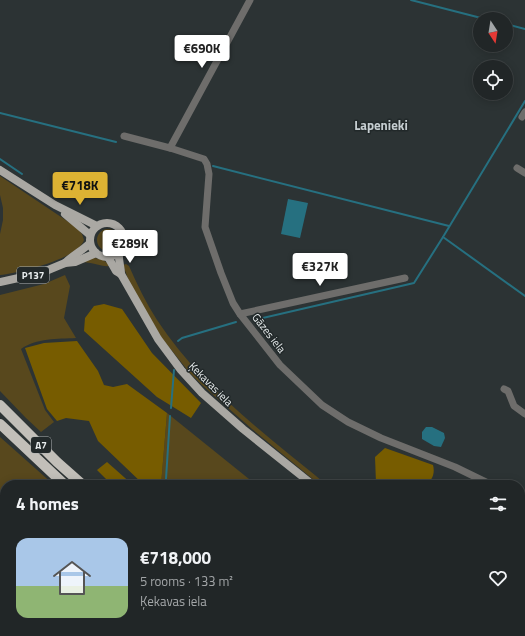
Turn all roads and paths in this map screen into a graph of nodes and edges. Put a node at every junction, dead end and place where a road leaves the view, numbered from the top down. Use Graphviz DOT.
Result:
graph roads {
  1 [pos="250,0"];
  2 [pos="124,136"];
  3 [pos="170,148"];
  4 [pos="517,168"];
  5 [pos="0,170"];
  6 [pos="525,173"];
  7 [pos="55,205"];
  8 [pos="97,226"];
  9 [pos="90,239"];
  10 [pos="119,252"];
  11 [pos="96,253"];
  12 [pos="108,257"];
  13 [pos="66,263"];
  14 [pos="121,274"];
  15 [pos="405,278"];
  16 [pos="0,282"];
  17 [pos="240,314"];
  18 [pos="504,389"];
  19 [pos="0,405"];
  20 [pos="525,414"];
  21 [pos="0,424"];
  22 [pos="60,480"];
  23 [pos="77,480"];
  24 [pos="307,480"];
  25 [pos="482,480"];
  1 -- 3 [label="street"];
  2 -- 3 [label="street, Gāzes iela"];
  3 -- 17 [label="street, Gāzes iela"];
  4 -- 6 [label="street"];
  5 -- 7 [label="main road"];
  7 -- 8 [label="main road, Ķekavas iela"];
  7 -- 9 [label="main road"];
  8 -- 9 [label="main road"];
  8 -- 10 [label="main road, Ķekavas iela"];
  9 -- 11 [label="main road"];
  9 -- 13 [label="main road, P137"];
  10 -- 12 [label="main road"];
  10 -- 14 [label="main road, Ķekavas iela"];
  11 -- 12 [label="main road"];
  11 -- 13 [label="main road, P137"];
  12 -- 14 [label="main road, Ķekavas iela"];
  13 -- 16 [label="main road, P137"];
  14 -- 24 [label="main road, Ķekavas iela"];
  15 -- 17 [label="street"];
  17 -- 25 [label="street, Gāzes iela"];
  18 -- 20 [label="street"];
  19 -- 23 [label="highway, A7"];
  21 -- 22 [label="highway, A7"];
}
